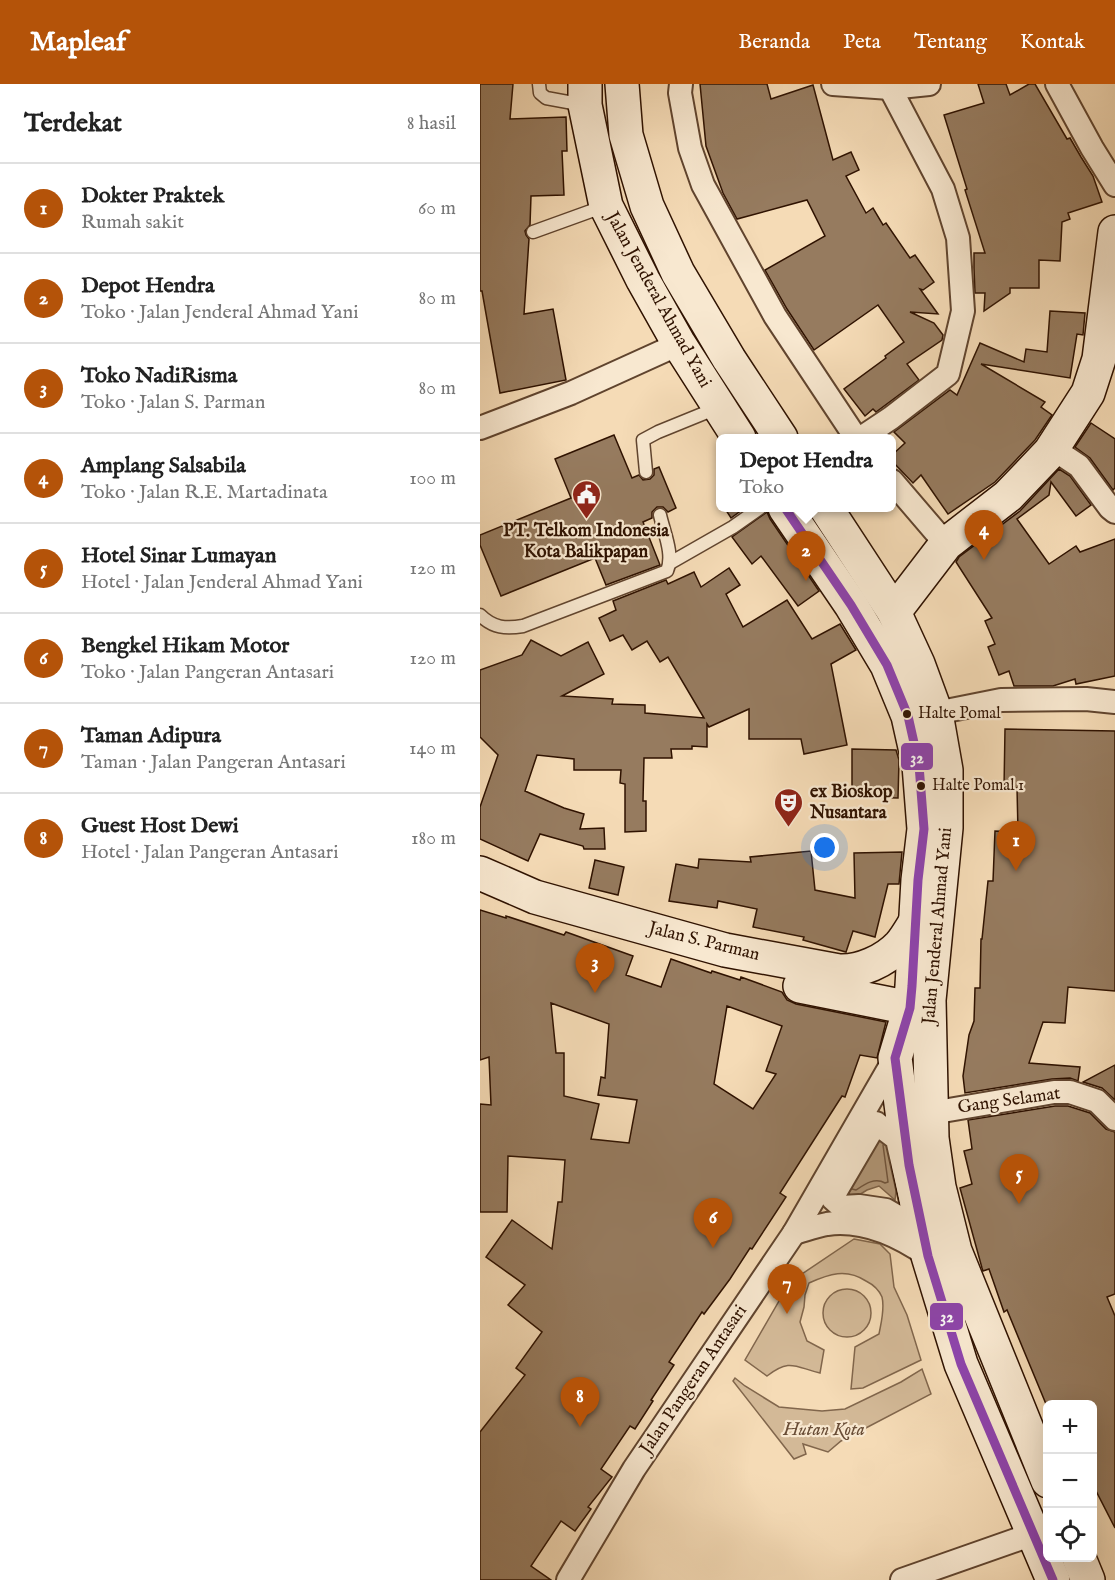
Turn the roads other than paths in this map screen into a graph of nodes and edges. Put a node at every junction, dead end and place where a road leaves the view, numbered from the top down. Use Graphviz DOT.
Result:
graph roads {
  1 [pos="539,84"];
  2 [pos="622,84"];
  3 [pos="681,84"];
  4 [pos="833,84"];
  5 [pos="929,84"];
  6 [pos="1057,84"];
  7 [pos="890,88"];
  8 [pos="585,95"];
  9 [pos="1115,185"];
  10 [pos="606,206"];
  11 [pos="533,232"];
  12 [pos="1115,232"];
  13 [pos="679,344"];
  14 [pos="718,408"];
  15 [pos="480,428"];
  16 [pos="736,434"];
  17 [pos="778,434"];
  18 [pos="853,434"];
  19 [pos="867,434"];
  20 [pos="1050,452"];
  21 [pos="646,472"];
  22 [pos="896,487"];
  23 [pos="753,512"];
  24 [pos="788,512"];
  25 [pos="829,512"];
  26 [pos="1115,512"];
  27 [pos="660,515"];
  28 [pos="946,544"];
  29 [pos="670,563"];
  30 [pos="894,612"];
  31 [pos="480,615"];
  32 [pos="1115,702"];
  33 [pos="936,713"];
  34 [pos="480,873"];
  35 [pos="480,896"];
  36 [pos="916,921"];
  37 [pos="910,1008"];
  38 [pos="895,1058"];
  39 [pos="931,1113"];
  40 [pos="1115,1119"];
  41 [pos="842,1207"];
  42 [pos="794,1233"];
  43 [pos="928,1256"];
  44 [pos="1043,1470"];
  45 [pos="1033,1534"];
  46 [pos="1081,1562"];
  47 [pos="568,1580"];
  48 [pos="902,1580"];
  49 [pos="1053,1580"];
  50 [pos="1088,1580"];
  1 -- 8 [label="lane"];
  2 -- 17 [label="main road, Jalan Jenderal Ahmad Yani"];
  3 -- 18 [label="street"];
  4 -- 7 [label="street"];
  5 -- 7 [label="street"];
  6 -- 9 [label="street"];
  7 -- 19 [label="street"];
  8 -- 10 [label="main road, Jalan Jenderal Ahmad Yani"];
  10 -- 11 [label="lane"];
  10 -- 13 [label="main road, Jalan Jenderal Ahmad Yani"];
  12 -- 20 [label="main road"];
  13 -- 14 [label="main road, Jalan Jenderal Ahmad Yani"];
  13 -- 15 [label="street"];
  14 -- 16 [label="main road, Jalan Jenderal Ahmad Yani"];
  14 -- 21 [label="lane"];
  20 -- 26 [label="street"];
  20 -- 28 [label="main road"];
  22 -- 28 [label="street"];
  23 -- 29 [label="lane"];
  24 -- 36 [label="main road, Jalan Jenderal Ahmad Yani"];
  25 -- 30 [label="main road, Jalan Jenderal Ahmad Yani"];
  27 -- 29 [label="lane"];
  28 -- 30 [label="main road"];
  29 -- 31 [label="lane"];
  30 -- 33 [label="main road, Jalan Jenderal Ahmad Yani"];
  32 -- 33 [label="street"];
  33 -- 39 [label="main road, Jalan Jenderal Ahmad Yani"];
  34 -- 36 [label="main road, Jalan S. Parman"];
  35 -- 37 [label="main road, Jalan S. Parman"];
  36 -- 37 [label="main road, Jalan Jenderal Ahmad Yani"];
  37 -- 38 [label="main road, Jalan Jenderal Ahmad Yani"];
  38 -- 42 [label="street, Jalan Pangeran Antasari"];
  38 -- 43 [label="main road, Jalan Jenderal Ahmad Yani"];
  39 -- 40 [label="street, Gang Selamat"];
  39 -- 44 [label="main road, Jalan Jenderal Ahmad Yani"];
  41 -- 41 [label="street"];
  42 -- 43 [label="street"];
  42 -- 47 [label="street, Jalan Pangeran Antasari"];
  43 -- 45 [label="main road, Jalan Jenderal Ahmad Yani"];
  45 -- 48 [label="street"];
  45 -- 49 [label="main road, Jalan Jenderal Ahmad Yani"];
  46 -- 50 [label="main road"];
}
